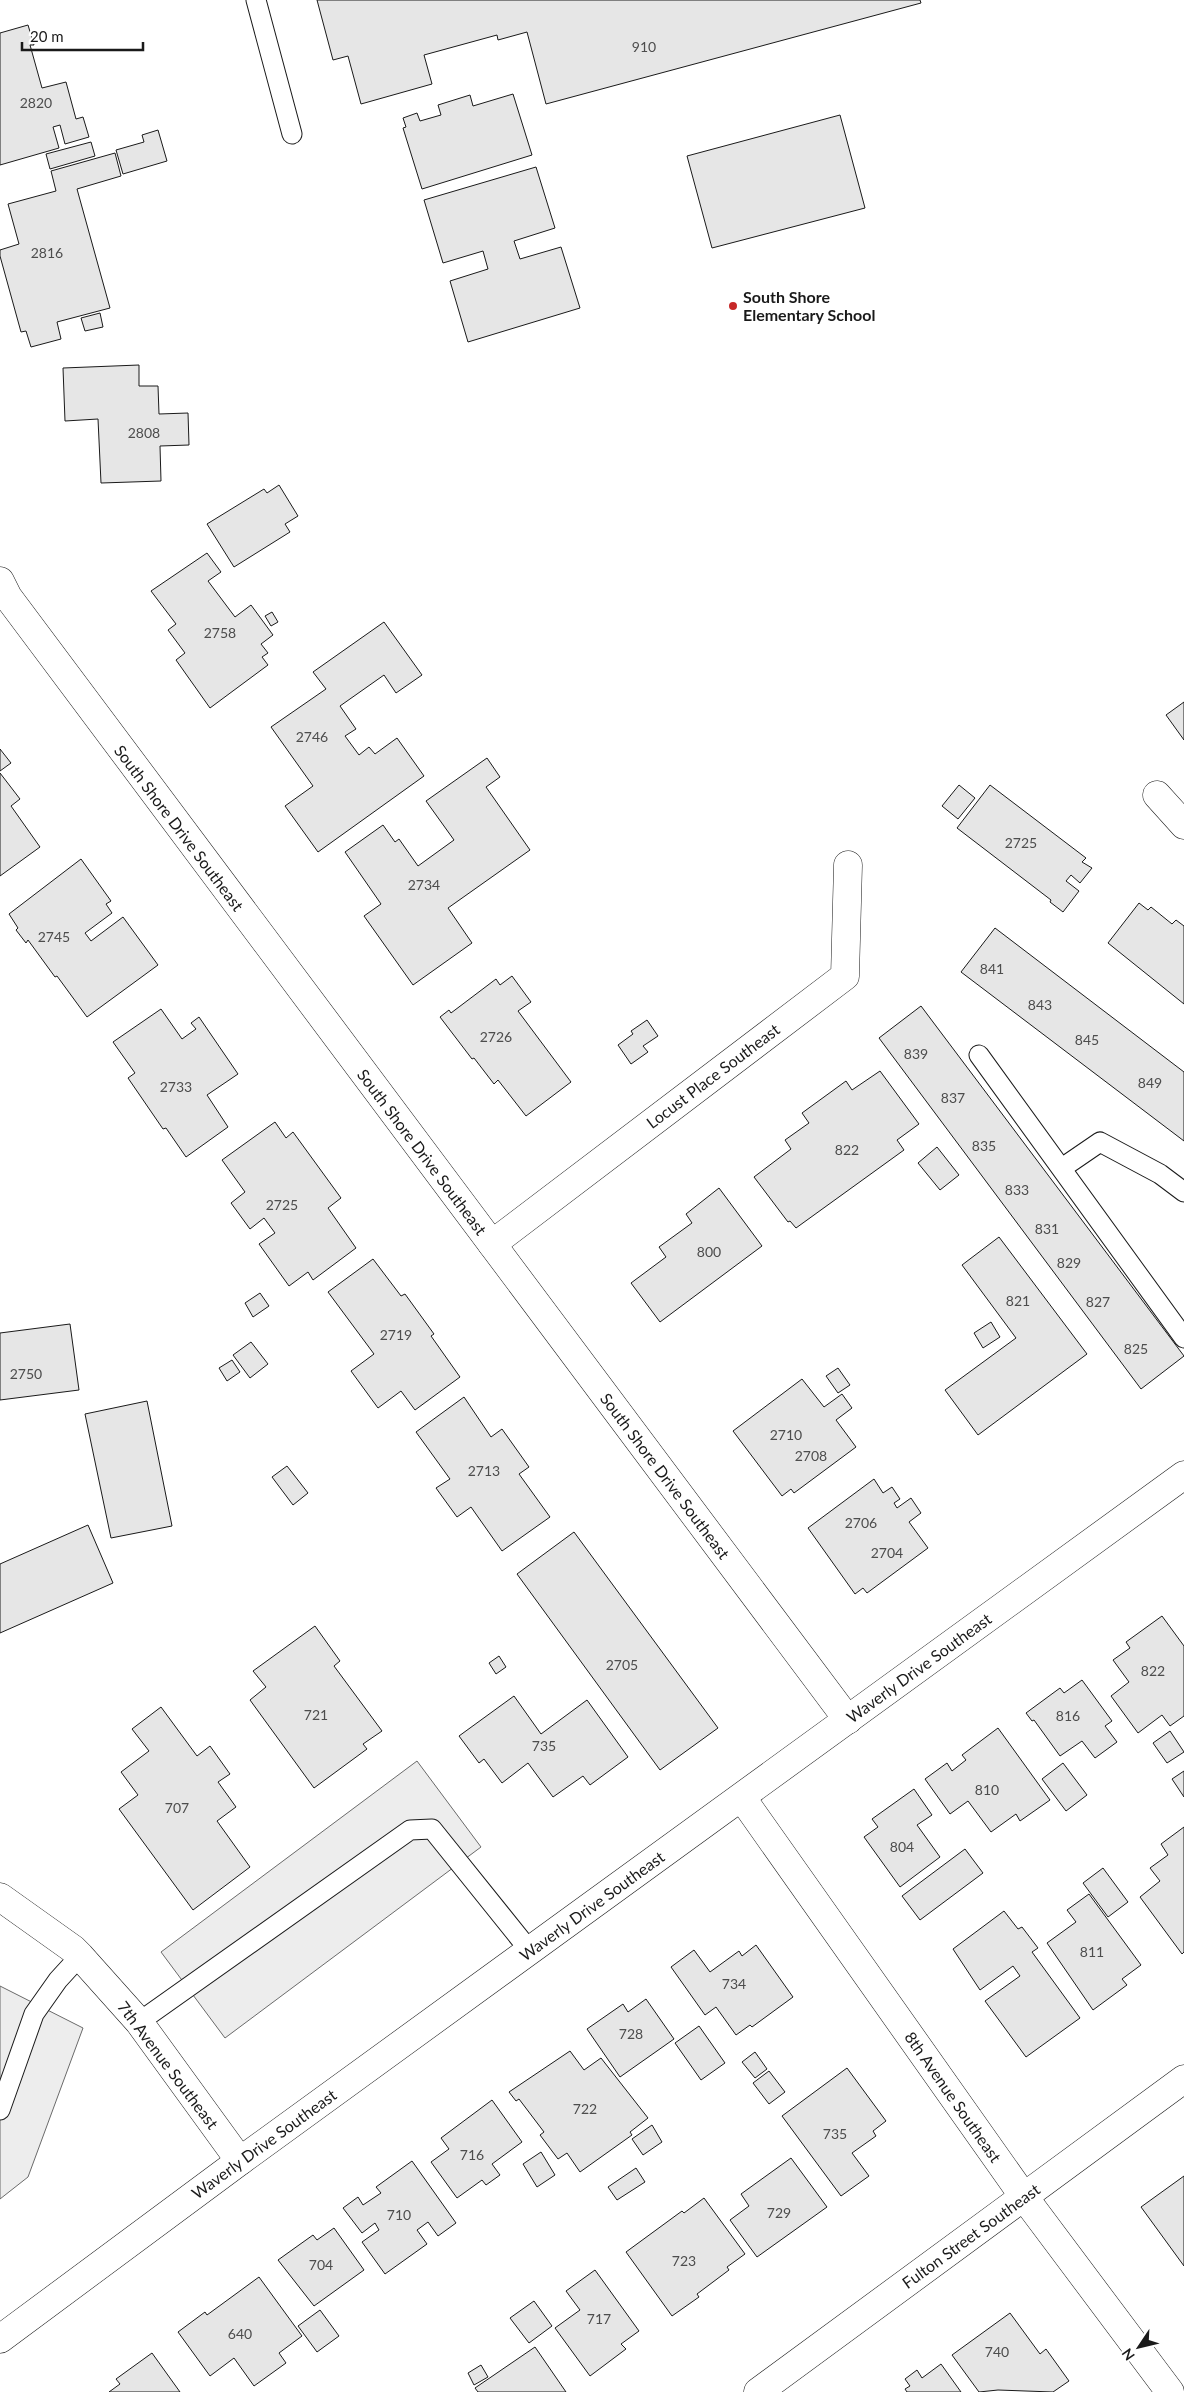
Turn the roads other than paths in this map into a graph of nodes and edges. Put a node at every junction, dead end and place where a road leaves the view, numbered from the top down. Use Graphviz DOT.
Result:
graph roads {
  1 [pos="256,0"];
  2 [pos="292,134"];
  3 [pos="0,581"];
  4 [pos="1157,795"];
  5 [pos="1184,825"];
  6 [pos="848,865"];
  7 [pos="979,1055"];
  8 [pos="1062,1168"];
  9 [pos="1184,1192"];
  10 [pos="492,1244"];
  11 [pos="1184,1338"];
  12 [pos="1184,1474"];
  13 [pos="848,1720"];
  14 [pos="742,1798"];
  15 [pos="0,1897"];
  16 [pos="530,1951"];
  17 [pos="80,1956"];
  18 [pos="140,2022"];
  19 [pos="1184,2079"];
  20 [pos="0,2110"];
  21 [pos="240,2161"];
  22 [pos="1024,2197"];
  23 [pos="0,2340"];
  24 [pos="758,2392"];
  25 [pos="1170,2392"];
  1 -- 2 [label="lane"];
  3 -- 10 [label="street, South Shore Drive Southeast"];
  4 -- 5 [label="street"];
  6 -- 10 [label="street, Locust Place Southeast"];
  7 -- 8 [label="lane"];
  8 -- 9 [label="lane"];
  8 -- 11 [label="lane"];
  10 -- 13 [label="street, South Shore Drive Southeast"];
  12 -- 13 [label="street, Waverly Drive Southeast"];
  13 -- 14 [label="street, Waverly Drive Southeast"];
  14 -- 16 [label="street, Waverly Drive Southeast"];
  14 -- 22 [label="street, 8th Avenue Southeast"];
  15 -- 17 [label="street, 7th Avenue Southeast"];
  16 -- 18 [label="lane"];
  16 -- 21 [label="street, Waverly Drive Southeast"];
  17 -- 18 [label="street, 7th Avenue Southeast"];
  17 -- 20 [label="lane"];
  18 -- 21 [label="street, 7th Avenue Southeast"];
  19 -- 22 [label="street, Fulton Street Southeast"];
  21 -- 23 [label="street, Waverly Drive Southeast"];
  22 -- 24 [label="street, Fulton Street Southeast"];
  22 -- 25 [label="street, 8th Avenue Southeast"];
}
